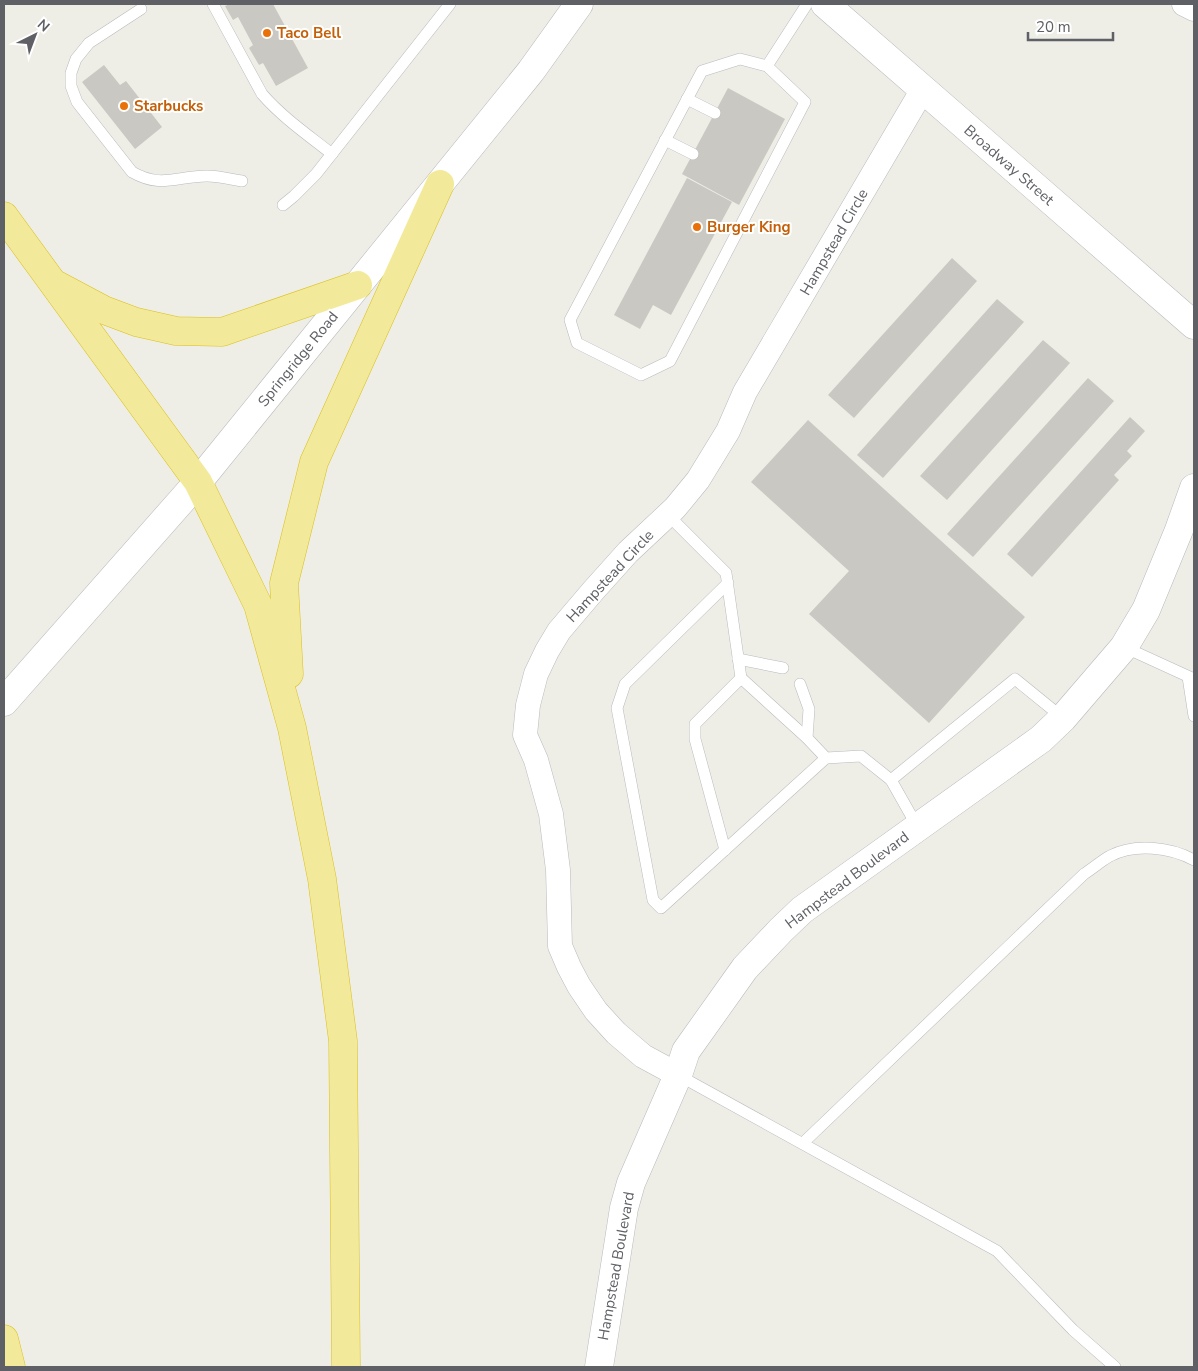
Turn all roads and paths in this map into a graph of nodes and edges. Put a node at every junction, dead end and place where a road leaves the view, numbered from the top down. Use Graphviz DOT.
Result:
graph roads {
  1 [pos="213,4"];
  2 [pos="450,4"];
  3 [pos="579,4"];
  4 [pos="807,4"];
  5 [pos="1184,4"];
  6 [pos="834,7"];
  7 [pos="1194,9"];
  8 [pos="141,10"];
  9 [pos="767,66"];
  10 [pos="923,89"];
  11 [pos="687,99"];
  12 [pos="715,113"];
  13 [pos="665,140"];
  14 [pos="332,154"];
  15 [pos="693,154"];
  16 [pos="242,181"];
  17 [pos="440,184"];
  18 [pos="283,205"];
  19 [pos="4,216"];
  20 [pos="52,282"];
  21 [pos="358,285"];
  22 [pos="1194,325"];
  23 [pos="198,482"];
  24 [pos="1194,488"];
  25 [pos="668,514"];
  26 [pos="728,583"];
  27 [pos="1124,647"];
  28 [pos="738,659"];
  29 [pos="783,668"];
  30 [pos="1192,675"];
  31 [pos="741,678"];
  32 [pos="800,684"];
  33 [pos="4,702"];
  34 [pos="1194,716"];
  35 [pos="1063,718"];
  36 [pos="292,728"];
  37 [pos="807,738"];
  38 [pos="826,758"];
  39 [pos="891,780"];
  40 [pos="917,826"];
  41 [pos="725,850"];
  42 [pos="1194,860"];
  43 [pos="678,1075"];
  44 [pos="803,1144"];
  45 [pos="4,1340"];
  46 [pos="11,1367"];
  47 [pos="346,1367"];
  48 [pos="599,1367"];
  49 [pos="1115,1367"];
  1 -- 14 [label="lane"];
  2 -- 14 [label="lane"];
  3 -- 17 [label="street, Springridge Road"];
  4 -- 9 [label="lane"];
  5 -- 7 [label="street"];
  6 -- 10 [label="street, Broadway Street"];
  8 -- 16 [label="lane"];
  9 -- 11 [label="lane"];
  9 -- 13 [label="lane"];
  10 -- 22 [label="street, Broadway Street"];
  10 -- 25 [label="street, Hampstead Circle"];
  11 -- 12 [label="lane"];
  11 -- 13 [label="lane"];
  13 -- 15 [label="lane"];
  14 -- 18 [label="lane"];
  17 -- 21 [label="street, Springridge Road"];
  17 -- 36 [label="highway"];
  19 -- 20 [label="highway"];
  20 -- 21 [label="highway"];
  20 -- 23 [label="highway"];
  21 -- 23 [label="street, Springridge Road"];
  23 -- 33 [label="street, Springridge Road"];
  23 -- 36 [label="highway"];
  24 -- 27 [label="street, Hampstead Boulevard"];
  25 -- 26 [label="lane"];
  25 -- 43 [label="street, Hampstead Circle"];
  26 -- 28 [label="lane"];
  26 -- 41 [label="lane"];
  27 -- 30 [label="lane"];
  27 -- 35 [label="street, Hampstead Boulevard"];
  28 -- 29 [label="lane"];
  28 -- 31 [label="lane"];
  30 -- 34 [label="lane"];
  31 -- 37 [label="lane"];
  31 -- 41 [label="lane"];
  32 -- 37 [label="lane"];
  35 -- 39 [label="lane"];
  35 -- 40 [label="street, Hampstead Boulevard"];
  36 -- 47 [label="highway"];
  37 -- 38 [label="lane"];
  38 -- 39 [label="lane"];
  38 -- 41 [label="lane"];
  39 -- 40 [label="lane"];
  40 -- 43 [label="street, Hampstead Boulevard"];
  42 -- 44 [label="lane"];
  43 -- 44 [label="lane"];
  43 -- 48 [label="street, Hampstead Boulevard"];
  44 -- 49 [label="lane"];
  45 -- 46 [label="highway"];
}
